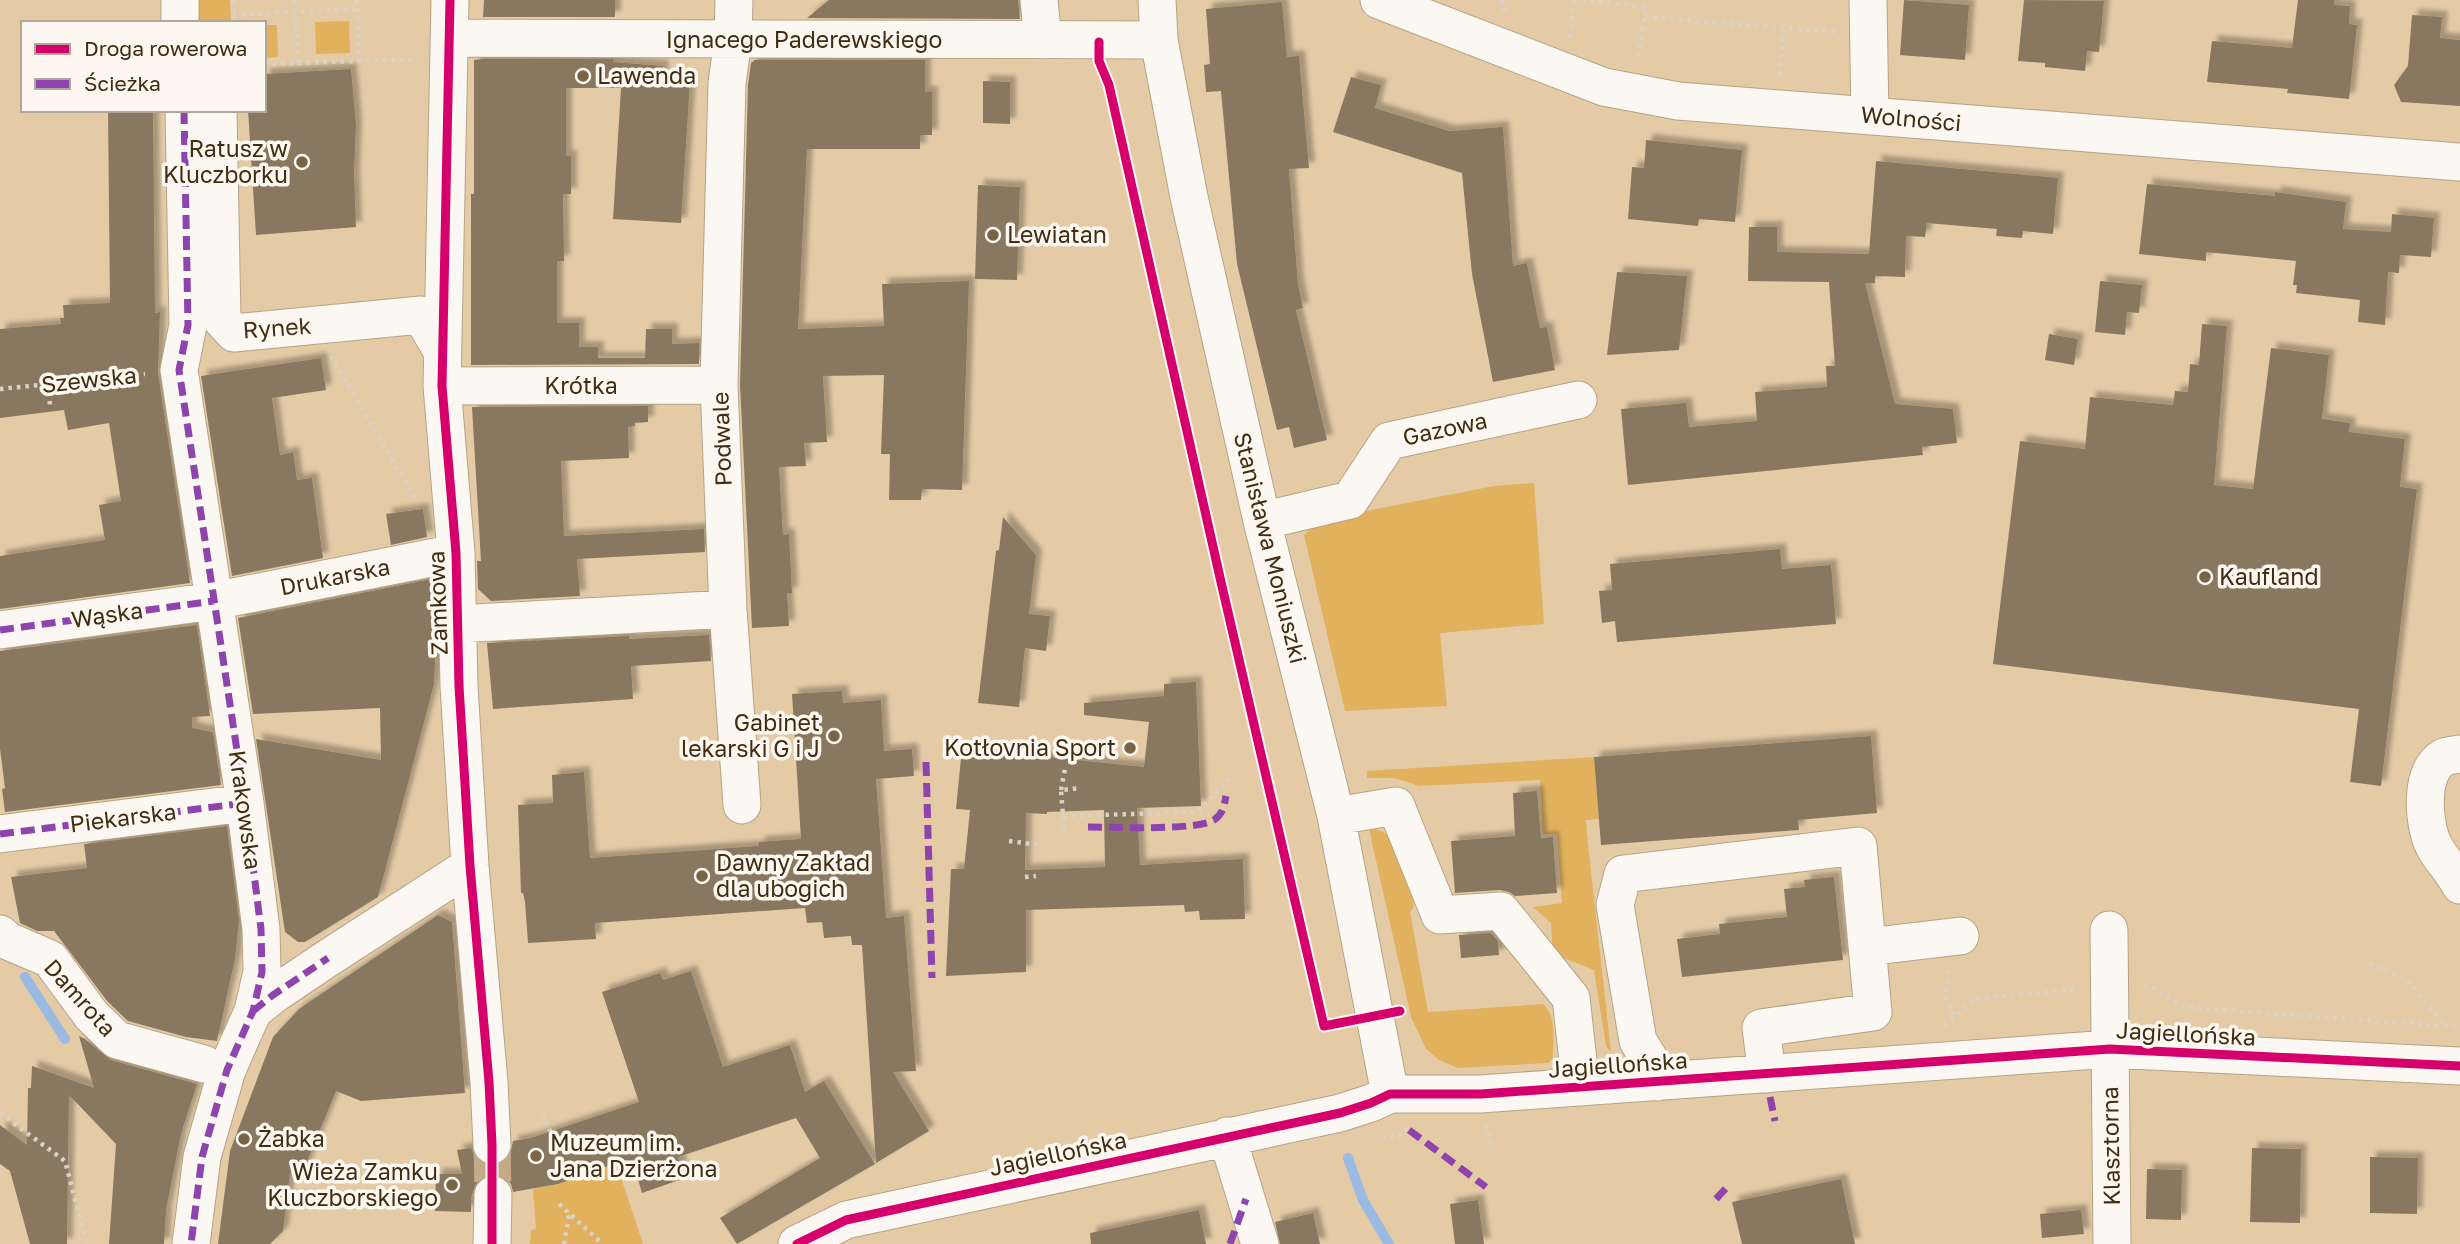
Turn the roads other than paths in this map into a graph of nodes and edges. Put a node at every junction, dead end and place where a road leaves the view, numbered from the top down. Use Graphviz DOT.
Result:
graph roads {
  1 [pos="180,0"];
  2 [pos="450,0"];
  3 [pos="734,0"];
  4 [pos="1039,0"];
  5 [pos="1157,0"];
  6 [pos="1379,0"];
  7 [pos="1868,17"];
  8 [pos="180,21"];
  9 [pos="733,40"];
  10 [pos="1043,40"];
  11 [pos="1159,40"];
  12 [pos="448,48"];
  13 [pos="184,112"];
  14 [pos="218,112"];
  15 [pos="1870,116"];
  16 [pos="2460,162"];
  17 [pos="442,369"];
  18 [pos="719,385"];
  19 [pos="1578,400"];
  20 [pos="1262,521"];
  21 [pos="456,553"];
  22 [pos="214,601"];
  23 [pos="728,608"];
  24 [pos="458,624"];
  25 [pos="0,630"];
  26 [pos="2460,754"];
  27 [pos="245,803"];
  28 [pos="742,805"];
  29 [pos="1336,816"];
  30 [pos="0,834"];
  31 [pos="470,866"];
  32 [pos="2460,884"];
  33 [pos="2109,930"];
  34 [pos="0,934"];
  35 [pos="1955,937"];
  36 [pos="1867,947"];
  37 [pos="253,1011"];
  38 [pos="2110,1049"];
  39 [pos="204,1064"];
  40 [pos="2460,1066"];
  41 [pos="1767,1074"];
  42 [pos="1658,1082"];
  43 [pos="1581,1087"];
  44 [pos="1390,1094"];
  45 [pos="1227,1136"];
  46 [pos="492,1145"];
  47 [pos="492,1195"];
  48 [pos="191,1244"];
  49 [pos="492,1244"];
  50 [pos="797,1244"];
  51 [pos="1260,1244"];
  52 [pos="2112,1244"];
  1 -- 8 [label="street"];
  2 -- 12 [label="street, Zamkowa"];
  3 -- 9 [label="street, Podwale"];
  4 -- 10 [label="street"];
  5 -- 11 [label="street, Stanisława Moniuszki"];
  6 -- 15 [label="street, Wolności"];
  7 -- 15 [label="street"];
  9 -- 10 [label="street, Ignacego Paderewskiego"];
  9 -- 12 [label="street, Ignacego Paderewskiego"];
  9 -- 18 [label="street, Podwale"];
  10 -- 11 [label="street, Ignacego Paderewskiego"];
  11 -- 20 [label="street, Stanisława Moniuszki"];
  12 -- 17 [label="street, Zamkowa"];
  13 -- 22 [label="street, Krakowska"];
  14 -- 17 [label="street, Rynek"];
  15 -- 16 [label="street, Wolności"];
  17 -- 18 [label="street, Krótka"];
  17 -- 21 [label="street, Zamkowa"];
  18 -- 23 [label="street, Podwale"];
  19 -- 20 [label="street, Gazowa"];
  20 -- 29 [label="street, Stanisława Moniuszki"];
  21 -- 22 [label="street, Drukarska"];
  21 -- 24 [label="street, Zamkowa"];
  22 -- 25 [label="street, Wąska"];
  22 -- 27 [label="street, Krakowska"];
  23 -- 24 [label="street"];
  23 -- 28 [label="street, Podwale"];
  24 -- 31 [label="street, Zamkowa"];
  26 -- 32 [label="street"];
  27 -- 30 [label="street, Piekarska"];
  27 -- 37 [label="street, Krakowska"];
  29 -- 43 [label="street"];
  29 -- 44 [label="street, Stanisława Moniuszki"];
  31 -- 37 [label="street"];
  31 -- 46 [label="street, Zamkowa"];
  33 -- 38 [label="street, Klasztorna"];
  34 -- 39 [label="street, Damrota"];
  35 -- 36 [label="street"];
  36 -- 41 [label="street"];
  36 -- 42 [label="street"];
  37 -- 48 [label="street, Krakowska"];
  38 -- 40 [label="street, Jagiellońska"];
  38 -- 41 [label="street, Jagiellońska"];
  38 -- 52 [label="street, Klasztorna"];
  41 -- 42 [label="street, Jagiellońska"];
  42 -- 43 [label="street, Jagiellońska"];
  43 -- 44 [label="street, Jagiellońska"];
  44 -- 45 [label="street, Jagiellońska"];
  45 -- 50 [label="street, Jagiellońska"];
  45 -- 51 [label="street"];
  47 -- 49 [label="street"];
}
